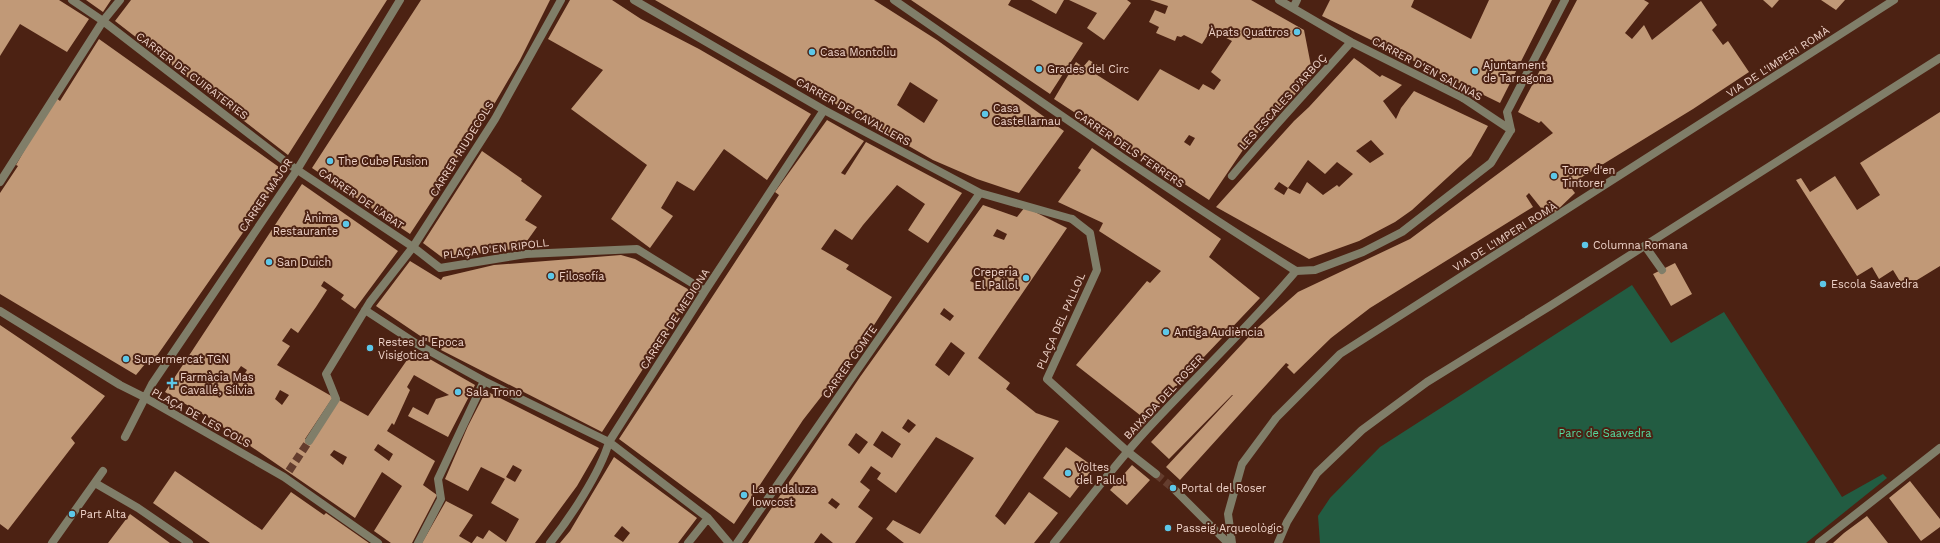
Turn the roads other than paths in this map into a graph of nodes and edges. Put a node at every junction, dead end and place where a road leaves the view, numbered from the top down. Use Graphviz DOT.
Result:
graph roads {
  1 [pos="72,0"];
  2 [pos="120,0"];
  3 [pos="400,0"];
  4 [pos="561,0"];
  5 [pos="634,0"];
  6 [pos="894,0"];
  7 [pos="1279,0"];
  8 [pos="1297,0"];
  9 [pos="1565,0"];
  10 [pos="1894,0"];
  11 [pos="1293,8"];
  12 [pos="103,22"];
  13 [pos="1350,42"];
  14 [pos="1940,58"];
  15 [pos="824,110"];
  16 [pos="1511,130"];
  17 [pos="297,170"];
  18 [pos="1232,176"];
  19 [pos="0,182"];
  20 [pos="980,192"];
  21 [pos="1072,219"];
  22 [pos="1646,246"];
  23 [pos="412,247"];
  24 [pos="1662,270"];
  25 [pos="1296,271"];
  26 [pos="705,291"];
  27 [pos="365,310"];
  28 [pos="0,311"];
  29 [pos="484,381"];
  30 [pos="144,397"];
  31 [pos="126,436"];
  32 [pos="309,441"];
  33 [pos="609,442"];
  34 [pos="1940,448"];
  35 [pos="1128,452"];
  36 [pos="103,471"];
  37 [pos="1156,474"];
  38 [pos="95,483"];
  39 [pos="1173,488"];
  40 [pos="708,518"];
  41 [pos="52,543"];
  42 [pos="189,543"];
  43 [pos="378,543"];
  44 [pos="418,543"];
  45 [pos="550,543"];
  46 [pos="688,543"];
  47 [pos="729,543"];
  48 [pos="737,543"];
  49 [pos="1054,543"];
  50 [pos="1228,543"];
  51 [pos="1232,543"];
  52 [pos="1278,543"];
  53 [pos="1819,543"];
  1 -- 12 [label="street, CARRER DE CUIRATERIES"];
  2 -- 12 [label="street"];
  3 -- 17 [label="street, CARRER MAJOR"];
  4 -- 23 [label="street, CARRER RIUDECOLS"];
  5 -- 15 [label="street, CARRER DE CAVALLERS"];
  6 -- 25 [label="street, CARRER DELS FERRERS"];
  7 -- 11 [label="street, CARRER D'EN SALINAS"];
  8 -- 11 [label="street"];
  9 -- 16 [label="street"];
  10 -- 51 [label="street, VIA DE L'IMPERI ROMÀ"];
  11 -- 13 [label="street, CARRER D'EN SALINAS"];
  12 -- 17 [label="street, CARRER DE CUIRATERIES"];
  12 -- 19 [label="street"];
  13 -- 16 [label="street, CARRER D'EN SALINAS"];
  13 -- 18 [label="street, LES ESCALES D'ARBOÇ"];
  14 -- 22 [label="street"];
  15 -- 20 [label="street, CARRER DE CAVALLERS"];
  15 -- 26 [label="street, CARRER DE MEDIONA"];
  16 -- 25 [label="street"];
  17 -- 23 [label="street, CARRER DE L'ABAT"];
  17 -- 30 [label="street, CARRER MAJOR"];
  20 -- 21 [label="street, CARRER DE CAVALLERS"];
  20 -- 48 [label="street, CARRER COMTE"];
  21 -- 35 [label="street, PLAÇA DEL PALLOL"];
  22 -- 24 [label="street"];
  22 -- 52 [label="street"];
  23 -- 26 [label="street, PLAÇA D'EN RIPOLL"];
  23 -- 27 [label="street, CARRER RIUDECOLS"];
  25 -- 35 [label="street, BAIXADA DEL ROSER"];
  26 -- 33 [label="street, CARRER DE MEDIONA"];
  27 -- 29 [label="street"];
  27 -- 32 [label="street, CARRER RIUDECOLS"];
  28 -- 30 [label="street"];
  29 -- 33 [label="street"];
  29 -- 44 [label="street"];
  30 -- 31 [label="street, PLAÇA DE LES COLS"];
  30 -- 43 [label="street, PLAÇA DE LES COLS"];
  33 -- 40 [label="street"];
  33 -- 45 [label="street, CARRER DE MEDIONA"];
  34 -- 53 [label="street"];
  35 -- 37 [label="street"];
  35 -- 49 [label="street, BAIXADA DEL ROSER"];
  36 -- 38 [label="street"];
  38 -- 41 [label="street"];
  38 -- 42 [label="street"];
  39 -- 50 [label="street"];
  40 -- 46 [label="street"];
  40 -- 47 [label="street"];
}
